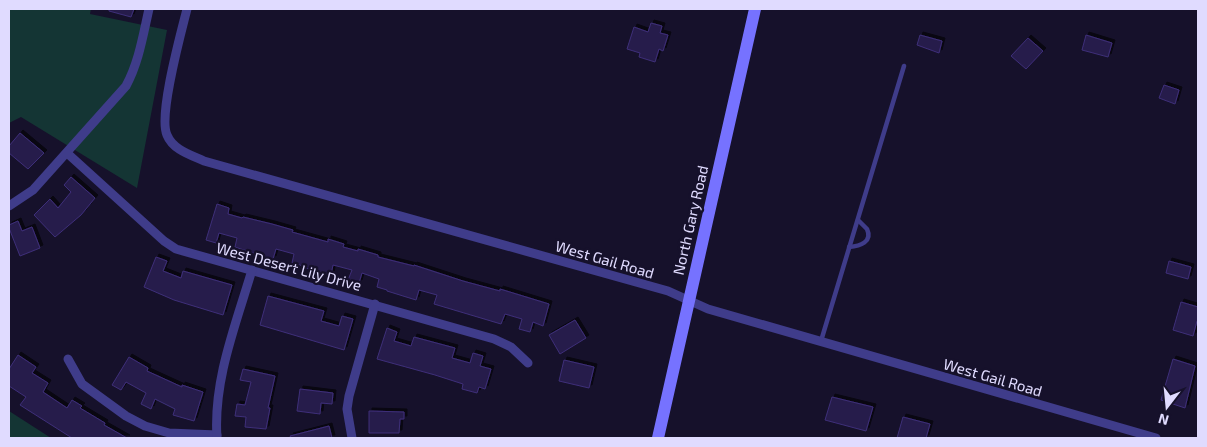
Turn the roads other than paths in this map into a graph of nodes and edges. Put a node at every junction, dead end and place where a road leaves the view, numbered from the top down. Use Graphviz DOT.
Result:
graph roads {
  1 [pos="149,9"];
  2 [pos="187,9"];
  3 [pos="755,9"];
  4 [pos="904,66"];
  5 [pos="67,153"];
  6 [pos="9,206"];
  7 [pos="858,220"];
  8 [pos="850,247"];
  9 [pos="252,270"];
  10 [pos="689,301"];
  11 [pos="375,304"];
  12 [pos="821,341"];
  13 [pos="68,358"];
  14 [pos="528,364"];
  15 [pos="217,436"];
  16 [pos="352,438"];
  17 [pos="658,438"];
  18 [pos="1156,438"];
  1 -- 5 [label="street"];
  2 -- 10 [label="street, West Gail Road"];
  3 -- 10 [label="street, North Gary Road"];
  4 -- 7 [label="lane"];
  5 -- 6 [label="street"];
  5 -- 9 [label="street, West Desert Lily Drive"];
  7 -- 8 [label="lane"];
  7 -- 8 [label="lane"];
  8 -- 12 [label="lane"];
  9 -- 11 [label="street, West Desert Lily Drive"];
  9 -- 15 [label="street"];
  10 -- 12 [label="street, West Gail Road"];
  10 -- 17 [label="street, North Gary Road"];
  11 -- 14 [label="street, West Desert Lily Drive"];
  11 -- 16 [label="street"];
  12 -- 18 [label="street, West Gail Road"];
  13 -- 15 [label="street"];
}
